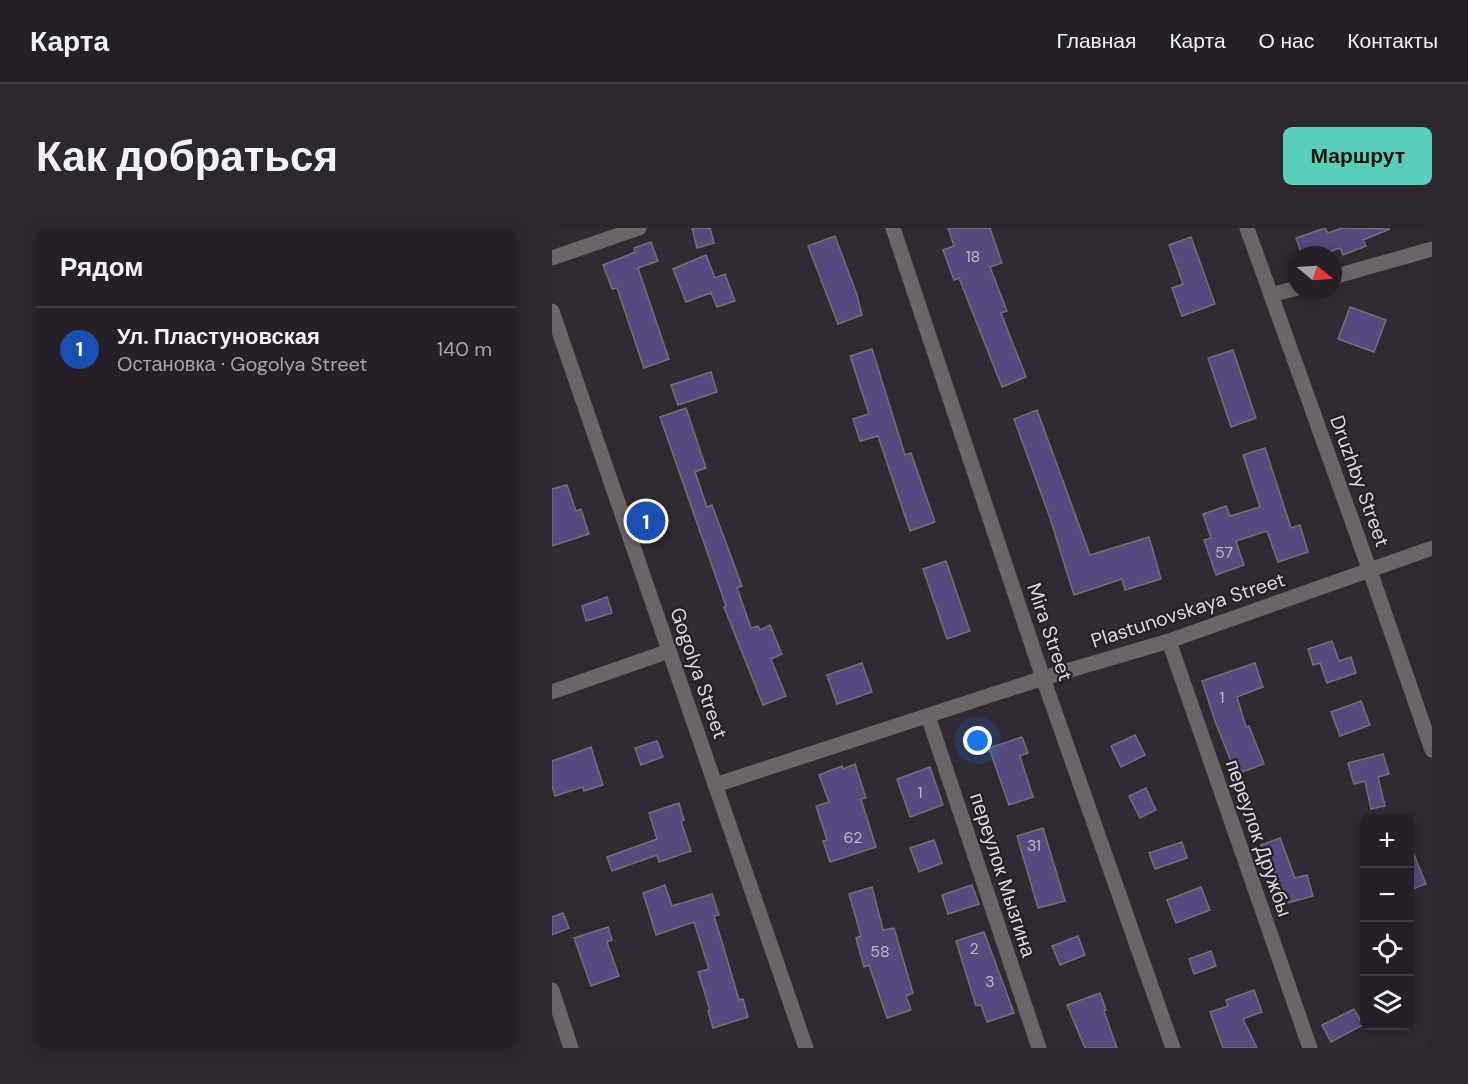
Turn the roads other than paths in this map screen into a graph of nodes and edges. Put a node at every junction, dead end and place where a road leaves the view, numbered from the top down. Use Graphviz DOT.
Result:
graph roads {
  1 [pos="639,228"];
  2 [pos="893,228"];
  3 [pos="1247,228"];
  4 [pos="1432,249"];
  5 [pos="552,258"];
  6 [pos="1342,274"];
  7 [pos="1288,290"];
  8 [pos="1271,295"];
  9 [pos="552,311"];
  10 [pos="1432,548"];
  11 [pos="1370,571"];
  12 [pos="1168,641"];
  13 [pos="669,651"];
  14 [pos="1043,678"];
  15 [pos="552,692"];
  16 [pos="928,716"];
  17 [pos="1432,750"];
  18 [pos="715,785"];
  19 [pos="552,990"];
  20 [pos="571,1048"];
  21 [pos="806,1048"];
  22 [pos="1039,1048"];
  23 [pos="1173,1048"];
  24 [pos="1310,1048"];
  1 -- 5 [label="street"];
  2 -- 14 [label="street, Mira Street"];
  3 -- 8 [label="street, Druzhby Street"];
  4 -- 6 [label="street"];
  7 -- 8 [label="street"];
  8 -- 11 [label="street, Druzhby Street"];
  9 -- 13 [label="street, Gogolya Street"];
  10 -- 11 [label="street, Plastunovskaya Street"];
  11 -- 12 [label="street, Plastunovskaya Street"];
  11 -- 17 [label="street, Druzhby Street"];
  12 -- 14 [label="street, Plastunovskaya Street"];
  12 -- 24 [label="street, переулок Дружбы"];
  13 -- 15 [label="street"];
  13 -- 18 [label="street, Gogolya Street"];
  14 -- 16 [label="street, Plastunovskaya Street"];
  14 -- 23 [label="street, Mira Street"];
  16 -- 18 [label="street, Plastunovskaya Street"];
  16 -- 22 [label="street, переулок Мызгина"];
  18 -- 21 [label="street, Gogolya Street"];
  19 -- 20 [label="street"];
}
